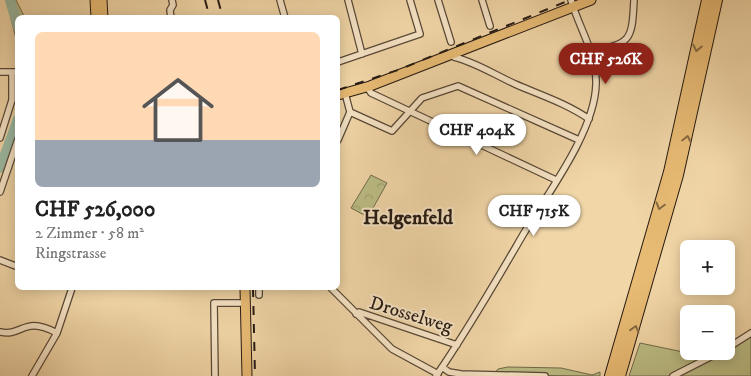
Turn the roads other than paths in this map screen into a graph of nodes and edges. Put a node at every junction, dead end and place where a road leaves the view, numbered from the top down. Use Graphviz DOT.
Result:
graph roads {
  1 [pos="95,0"];
  2 [pos="102,0"];
  3 [pos="172,0"];
  4 [pos="280,0"];
  5 [pos="348,0"];
  6 [pos="410,0"];
  7 [pos="438,0"];
  8 [pos="482,0"];
  9 [pos="591,0"];
  10 [pos="634,0"];
  11 [pos="707,0"];
  12 [pos="717,0"];
  13 [pos="572,4"];
  14 [pos="96,15"];
  15 [pos="103,15"];
  16 [pos="171,15"];
  17 [pos="284,15"];
  18 [pos="490,26"];
  19 [pos="451,42"];
  20 [pos="590,50"];
  21 [pos="362,54"];
  22 [pos="452,54"];
  23 [pos="340,61"];
  24 [pos="0,72"];
  25 [pos="15,72"];
  26 [pos="367,87"];
  27 [pos="341,94"];
  28 [pos="350,112"];
  29 [pos="408,112"];
  30 [pos="588,119"];
  31 [pos="340,135"];
  32 [pos="0,138"];
  33 [pos="579,140"];
  34 [pos="15,148"];
  35 [pos="556,180"];
  36 [pos="0,192"];
  37 [pos="0,260"];
  38 [pos="15,266"];
  39 [pos="71,290"];
  40 [pos="245,290"];
  41 [pos="259,290"];
  42 [pos="333,290"];
  43 [pos="259,295"];
  44 [pos="246,303"];
  45 [pos="356,314"];
  46 [pos="0,332"];
  47 [pos="57,333"];
  48 [pos="751,333"];
  49 [pos="735,343"];
  50 [pos="457,345"];
  51 [pos="704,360"];
  52 [pos="442,367"];
  53 [pos="437,375"];
  54 [pos="32,376"];
  55 [pos="216,376"];
  56 [pos="247,376"];
  57 [pos="545,376"];
  58 [pos="610,376"];
  59 [pos="620,376"];
  60 [pos="673,376"];
  1 -- 14 [label="main road"];
  2 -- 15 [label="main road"];
  3 -- 16 [label="street"];
  4 -- 17 [label="street"];
  5 -- 21 [label="street"];
  6 -- 21 [label="street"];
  7 -- 19 [label="street"];
  8 -- 18 [label="street"];
  9 -- 13 [label="main road"];
  10 -- 20 [label="street"];
  11 -- 58 [label="highway, one-way"];
  59 -- 12 [label="highway, one-way"];
  13 -- 20 [label="street"];
  13 -- 22 [label="main road"];
  20 -- 30 [label="street"];
  21 -- 23 [label="street"];
  22 -- 26 [label="main road"];
  22 -- 30 [label="street"];
  24 -- 25 [label="street"];
  25 -- 32 [label="street"];
  26 -- 27 [label="main road"];
  26 -- 29 [label="street"];
  27 -- 28 [label="street"];
  28 -- 29 [label="street"];
  28 -- 31 [label="street"];
  29 -- 33 [label="street"];
  29 -- 35 [label="street"];
  30 -- 33 [label="street"];
  33 -- 35 [label="street"];
  34 -- 36 [label="street"];
  35 -- 50 [label="street"];
  37 -- 38 [label="street"];
  39 -- 47 [label="street"];
  40 -- 44 [label="main road"];
  41 -- 43 [label="street"];
  42 -- 45 [label="street"];
  44 -- 55 [label="street"];
  44 -- 56 [label="main road"];
  45 -- 50 [label="street, Drosselweg"];
  45 -- 53 [label="street"];
  46 -- 47 [label="street"];
  47 -- 54 [label="street"];
  48 -- 49 [label="street"];
  50 -- 52 [label="street"];
  51 -- 60 [label="street"];
  52 -- 53 [label="street"];
  52 -- 57 [label="street"];
}
